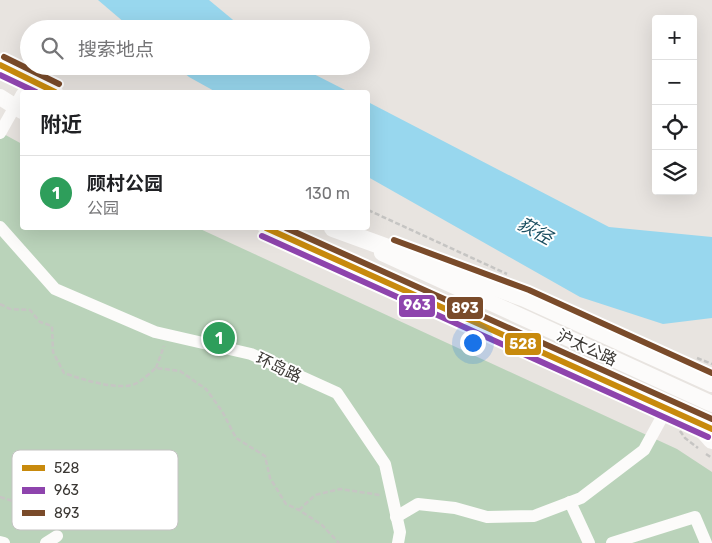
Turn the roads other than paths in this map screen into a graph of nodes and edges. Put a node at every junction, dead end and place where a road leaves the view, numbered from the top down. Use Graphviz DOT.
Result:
graph roads {
  1 [pos="0,65"];
  2 [pos="20,93"];
  3 [pos="0,97"];
  4 [pos="20,97"];
  5 [pos="20,102"];
  6 [pos="0,133"];
  7 [pos="0,228"];
  8 [pos="270,230"];
  9 [pos="330,230"];
  10 [pos="338,230"];
  11 [pos="712,383"];
  12 [pos="712,404"];
  13 [pos="667,408"];
  14 [pos="705,426"];
  15 [pos="712,440"];
  16 [pos="570,502"];
  17 [pos="396,517"];
  18 [pos="57,536"];
  19 [pos="636,539"];
  20 [pos="0,542"];
  21 [pos="4,543"];
  22 [pos="46,543"];
  23 [pos="398,543"];
  24 [pos="589,543"];
  25 [pos="612,543"];
  26 [pos="706,543"];
  1 -- 2 [label="main road"];
  3 -- 4 [label="main road"];
  5 -- 6 [label="street"];
  7 -- 17 [label="street, 环岛路"];
  8 -- 13 [label="main road, 沪太公路"];
  9 -- 12 [label="main road, 沪太公路"];
  10 -- 11 [label="highway"];
  13 -- 14 [label="main road, 沪太公路"];
  13 -- 16 [label="street"];
  14 -- 15 [label="highway"];
  16 -- 17 [label="street"];
  16 -- 24 [label="street"];
  17 -- 23 [label="street, 环岛路"];
  18 -- 22 [label="street"];
  19 -- 25 [label="street"];
  19 -- 26 [label="street"];
  20 -- 21 [label="street"];
}
